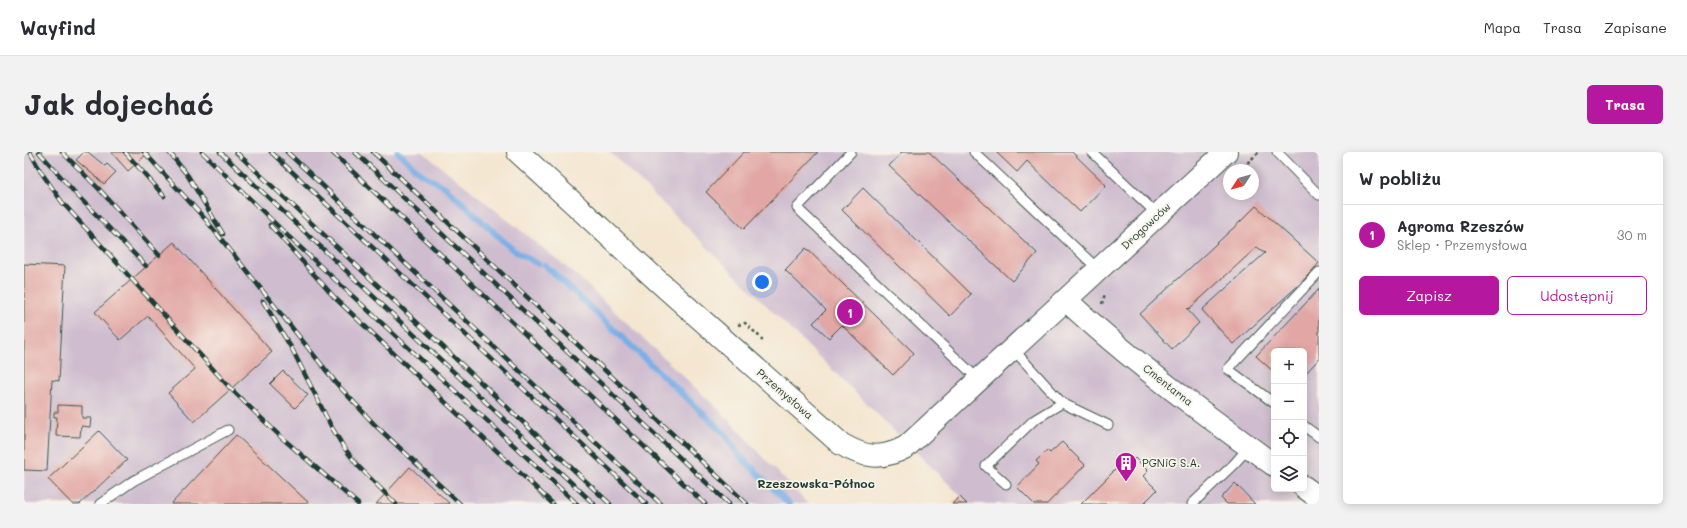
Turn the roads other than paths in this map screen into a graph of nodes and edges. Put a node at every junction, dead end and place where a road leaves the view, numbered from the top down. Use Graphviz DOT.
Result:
graph roads {
  1 [pos="518,152"];
  2 [pos="851,152"];
  3 [pos="974,152"];
  4 [pos="1092,152"];
  5 [pos="1226,152"];
  6 [pos="1277,152"];
  7 [pos="1319,195"];
  8 [pos="1158,215"];
  9 [pos="1099,270"];
  10 [pos="1319,272"];
  11 [pos="1066,300"];
  12 [pos="1013,349"];
  13 [pos="979,380"];
  14 [pos="1271,401"];
  15 [pos="1062,403"];
  16 [pos="1108,425"];
  17 [pos="1307,428"];
  18 [pos="228,430"];
  19 [pos="1319,437"];
  20 [pos="1250,447"];
  21 [pos="1271,463"];
  22 [pos="1006,484"];
  23 [pos="1307,489"];
  24 [pos="1319,498"];
  25 [pos="100,504"];
  26 [pos="1192,504"];
  1 -- 13 [label="street, Przemysłowa"];
  2 -- 13 [label="lane"];
  3 -- 9 [label="lane"];
  4 -- 8 [label="lane"];
  5 -- 8 [label="street, Drogowców"];
  6 -- 7 [label="lane"];
  8 -- 9 [label="street, Drogowców"];
  9 -- 11 [label="street, Drogowców"];
  10 -- 14 [label="lane"];
  11 -- 12 [label="street, Przemysłowa"];
  11 -- 20 [label="street, Cmentarna"];
  12 -- 13 [label="street, Przemysłowa"];
  12 -- 15 [label="lane"];
  15 -- 16 [label="lane"];
  15 -- 22 [label="lane"];
  17 -- 19 [label="lane"];
  18 -- 25 [label="lane"];
  20 -- 21 [label="street, Cmentarna"];
  20 -- 26 [label="lane"];
  23 -- 24 [label="street"];
}
